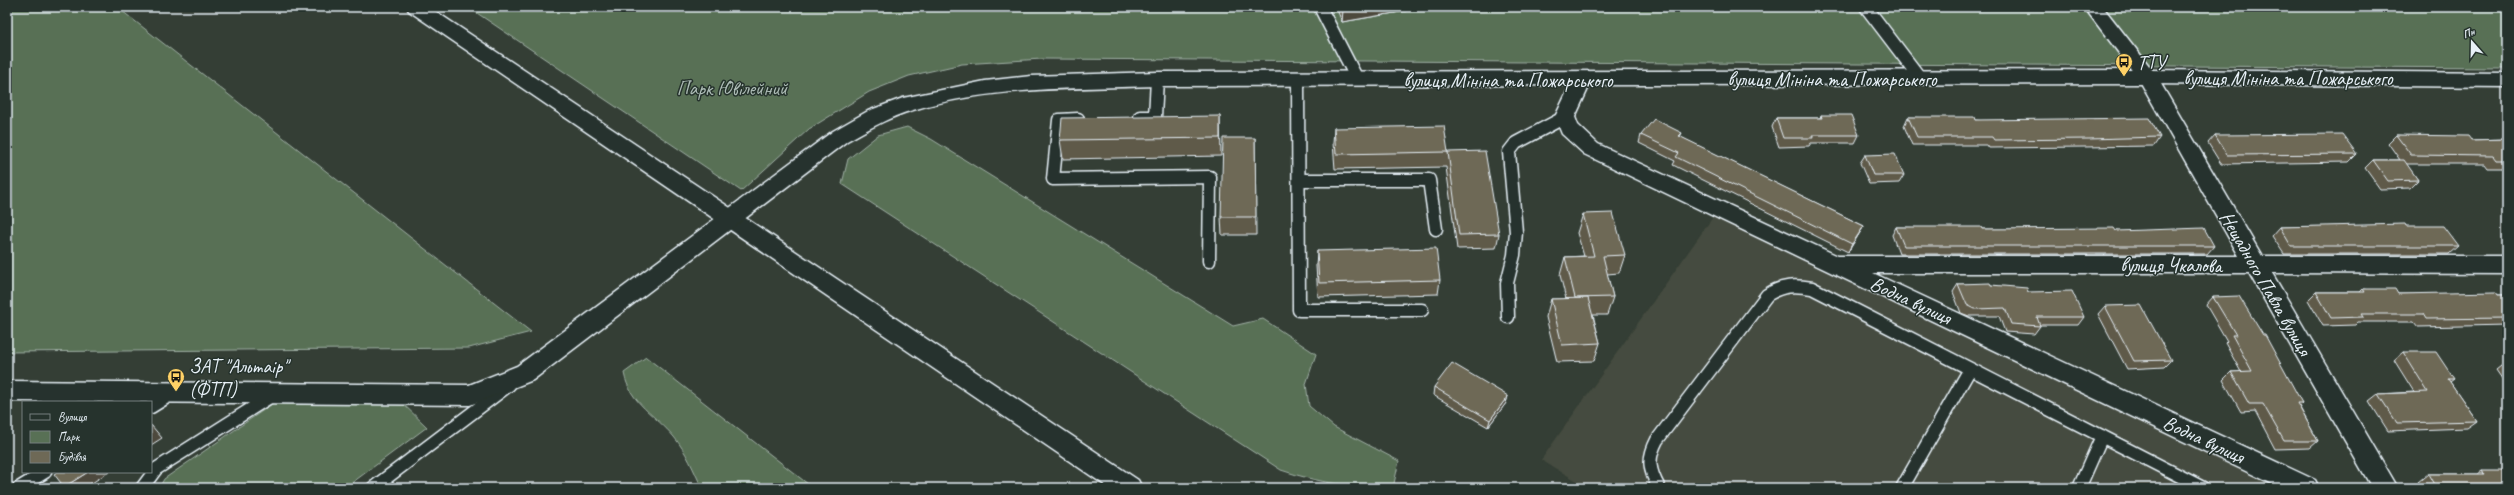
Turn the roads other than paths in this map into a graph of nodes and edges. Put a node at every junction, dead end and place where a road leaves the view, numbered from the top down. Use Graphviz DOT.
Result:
graph roads {
  1 [pos="416,7"];
  2 [pos="1320,7"];
  3 [pos="1866,7"];
  4 [pos="2093,7"];
  5 [pos="2147,77"];
  6 [pos="1920,78"];
  7 [pos="1157,79"];
  8 [pos="1298,79"];
  9 [pos="1357,79"];
  10 [pos="1582,80"];
  11 [pos="2507,80"];
  12 [pos="1565,117"];
  13 [pos="1126,118"];
  14 [pos="1089,119"];
  15 [pos="1299,180"];
  16 [pos="729,218"];
  17 [pos="1436,229"];
  18 [pos="1209,261"];
  19 [pos="1836,264"];
  20 [pos="2256,265"];
  21 [pos="2507,265"];
  22 [pos="1422,310"];
  23 [pos="1508,317"];
  24 [pos="1970,370"];
  25 [pos="525,373"];
  26 [pos="7,392"];
  27 [pos="176,392"];
  28 [pos="274,394"];
  29 [pos="152,406"];
  30 [pos="2102,436"];
  31 [pos="43,473"];
  32 [pos="19,488"];
  33 [pos="142,488"];
  34 [pos="373,488"];
  35 [pos="1129,488"];
  36 [pos="1659,488"];
  37 [pos="1902,488"];
  38 [pos="2079,488"];
  39 [pos="2203,488"];
  40 [pos="2306,488"];
  41 [pos="2385,488"];
  1 -- 16 [label="street"];
  2 -- 9 [label="lane"];
  3 -- 6 [label="lane"];
  4 -- 5 [label="street, Нещадного Павла вулиця"];
  5 -- 6 [label="street, вулиця Мініна та Пожарського"];
  5 -- 11 [label="street, вулиця Мініна та Пожарського"];
  5 -- 20 [label="street, Нещадного Павла вулиця"];
  6 -- 10 [label="street, вулиця Мініна та Пожарського"];
  7 -- 8 [label="street, вулиця Мініна та Пожарського"];
  7 -- 13 [label="lane"];
  7 -- 16 [label="street, вулиця Мініна та Пожарського"];
  8 -- 9 [label="street, вулиця Мініна та Пожарського"];
  8 -- 15 [label="lane"];
  9 -- 10 [label="street, вулиця Мініна та Пожарського"];
  10 -- 12 [label="street"];
  12 -- 19 [label="street, Водна вулиця"];
  12 -- 23 [label="lane"];
  14 -- 18 [label="lane"];
  15 -- 17 [label="lane"];
  15 -- 22 [label="lane"];
  16 -- 25 [label="street, вулиця Мініна та Пожарського"];
  16 -- 35 [label="street"];
  19 -- 20 [label="street, вулиця Чкалова"];
  19 -- 40 [label="street, Водна вулиця"];
  20 -- 21 [label="street, вулиця Чкалова"];
  20 -- 41 [label="street, Нещадного Павла вулиця"];
  24 -- 30 [label="lane"];
  24 -- 36 [label="lane"];
  24 -- 37 [label="lane"];
  25 -- 28 [label="street, вулиця Мініна та Пожарського"];
  25 -- 34 [label="lane"];
  26 -- 27 [label="street, вулиця Мініна та Пожарського"];
  27 -- 28 [label="street, вулиця Мініна та Пожарського"];
  27 -- 29 [label="lane"];
  28 -- 33 [label="lane"];
  30 -- 38 [label="lane"];
  30 -- 39 [label="lane"];
  31 -- 32 [label="lane"];
}
